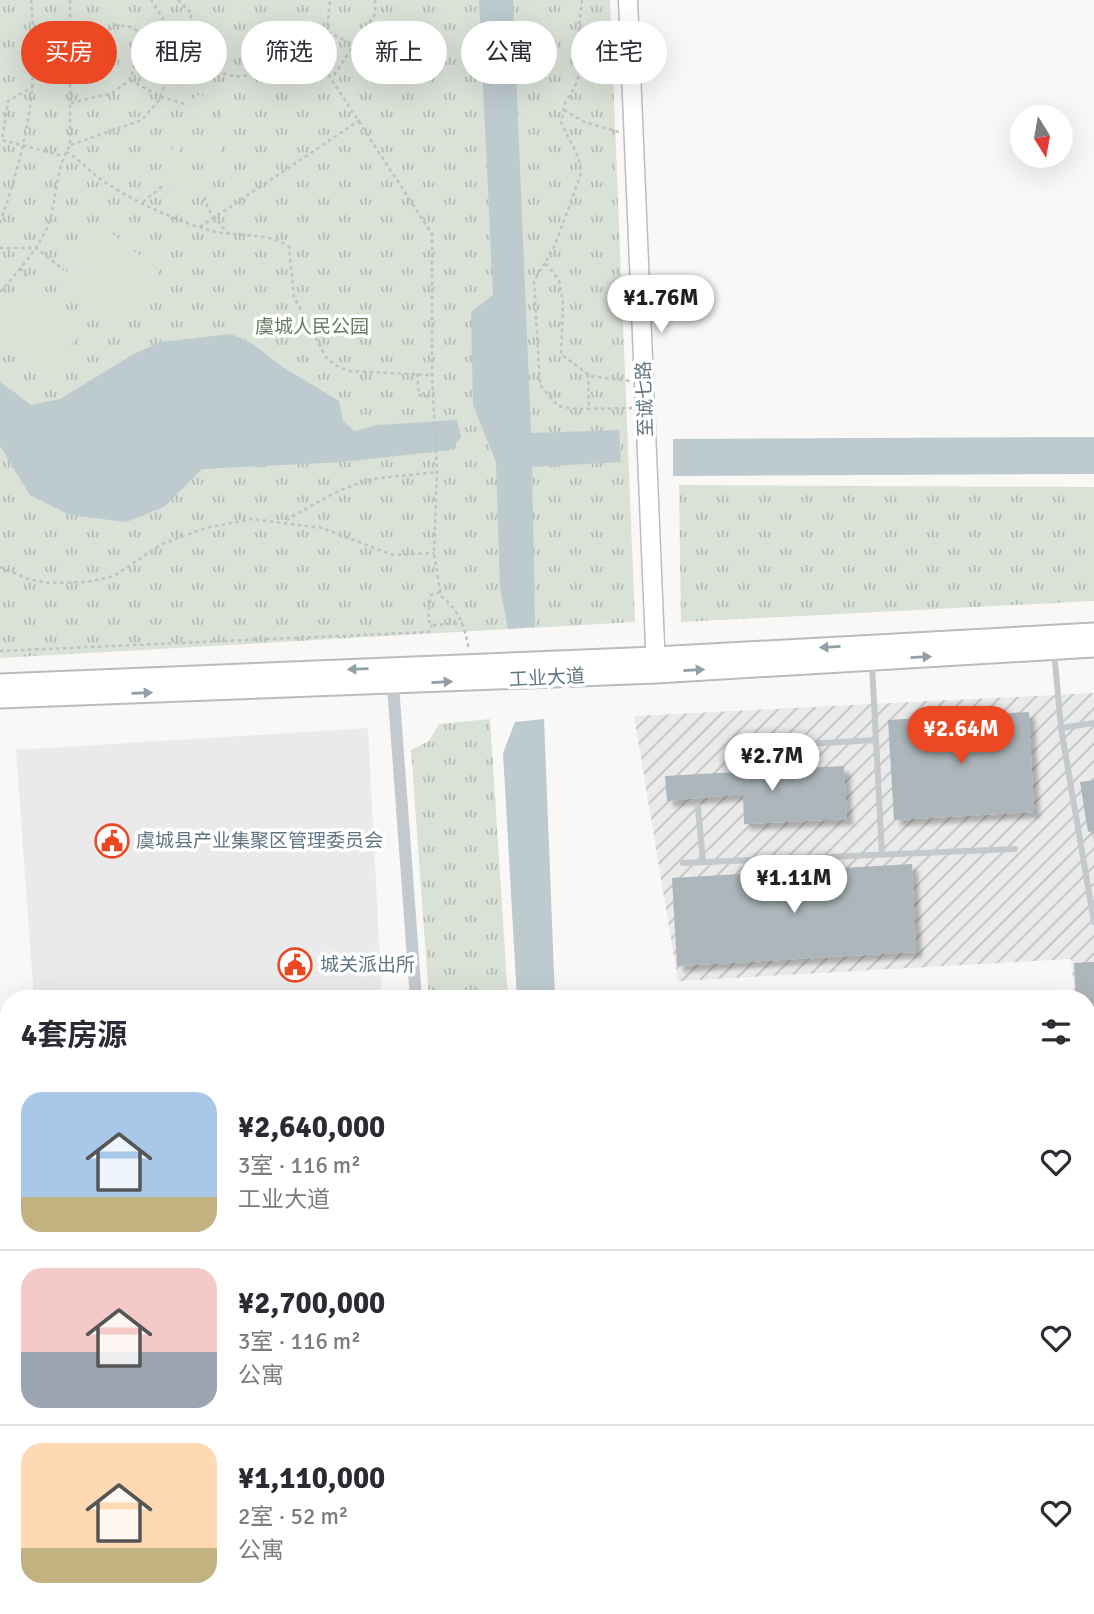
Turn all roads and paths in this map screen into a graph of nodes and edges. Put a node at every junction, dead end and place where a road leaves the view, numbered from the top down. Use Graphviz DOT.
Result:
graph roads {
  1 [pos="30,0"];
  2 [pos="70,0"];
  3 [pos="151,0"];
  4 [pos="178,0"];
  5 [pos="330,0"];
  6 [pos="375,0"];
  7 [pos="582,0"];
  8 [pos="628,0"];
  9 [pos="70,21"];
  10 [pos="161,21"];
  11 [pos="190,21"];
  12 [pos="329,21"];
  13 [pos="371,21"];
  14 [pos="351,53"];
  15 [pos="337,71"];
  16 [pos="130,80"];
  17 [pos="337,83"];
  18 [pos="71,84"];
  19 [pos="166,84"];
  20 [pos="34,86"];
  21 [pos="161,97"];
  22 [pos="71,103"];
  23 [pos="185,104"];
  24 [pos="564,110"];
  25 [pos="360,120"];
  26 [pos="634,134"];
  27 [pos="24,145"];
  28 [pos="70,146"];
  29 [pos="66,152"];
  30 [pos="63,156"];
  31 [pos="164,185"];
  32 [pos="204,197"];
  33 [pos="144,202"];
  34 [pos="216,216"];
  35 [pos="0,223"];
  36 [pos="199,227"];
  37 [pos="228,234"];
  38 [pos="0,248"];
  39 [pos="36,248"];
  40 [pos="545,262"];
  41 [pos="20,268"];
  42 [pos="64,270"];
  43 [pos="29,279"];
  44 [pos="0,292"];
  45 [pos="417,374"];
  46 [pos="588,374"];
  47 [pos="432,375"];
  48 [pos="644,383"];
  49 [pos="433,397"];
  50 [pos="589,408"];
  51 [pos="645,408"];
  52 [pos="437,472"];
  53 [pos="284,521"];
  54 [pos="434,553"];
  55 [pos="0,567"];
  56 [pos="440,592"];
  57 [pos="463,623"];
  58 [pos="432,625"];
  59 [pos="1094,633"];
  60 [pos="1053,642"];
  61 [pos="1094,647"];
  62 [pos="0,651"];
  63 [pos="871,653"];
  64 [pos="472,665"];
  65 [pos="656,665"];
  66 [pos="0,684"];
  67 [pos="393,685"];
  68 [pos="0,698"];
  69 [pos="1094,723"];
  70 [pos="1061,728"];
  71 [pos="876,740"];
  72 [pos="751,747"];
  73 [pos="698,807"];
  74 [pos="1015,849"];
  75 [pos="882,855"];
  76 [pos="703,862"];
  77 [pos="683,863"];
  78 [pos="1094,922"];
  79 [pos="415,990"];
  1 -- 20 [label="path"];
  2 -- 9 [label="path"];
  3 -- 10 [label="path"];
  4 -- 11 [label="path"];
  5 -- 12 [label="path"];
  6 -- 13 [label="path"];
  7 -- 24 [label="path"];
  8 -- 26 [label="main road, 至诚七路"];
  14 -- 15 [label="path"];
  16 -- 21 [label="path"];
  16 -- 22 [label="path"];
  17 -- 25 [label="path"];
  18 -- 22 [label="path"];
  19 -- 21 [label="path"];
  20 -- 27 [label="path"];
  20 -- 27 [label="path"];
  21 -- 23 [label="path"];
  21 -- 28 [label="path"];
  22 -- 28 [label="path"];
  24 -- 26 [label="path"];
  24 -- 40 [label="path"];
  25 -- 34 [label="path"];
  25 -- 47 [label="path"];
  26 -- 48 [label="main road, 至诚七路"];
  27 -- 30 [label="path"];
  27 -- 35 [label="path"];
  28 -- 29 [label="path"];
  29 -- 30 [label="path"];
  29 -- 33 [label="path"];
  30 -- 39 [label="path"];
  31 -- 33 [label="path"];
  32 -- 34 [label="path"];
  33 -- 36 [label="path"];
  34 -- 36 [label="path"];
  34 -- 37 [label="path"];
  36 -- 37 [label="path"];
  37 -- 45 [label="path"];
  38 -- 39 [label="path"];
  39 -- 41 [label="path"];
  39 -- 42 [label="path"];
  40 -- 46 [label="path"];
  40 -- 50 [label="path"];
  41 -- 43 [label="path"];
  41 -- 44 [label="path"];
  45 -- 47 [label="path"];
  45 -- 49 [label="path"];
  46 -- 48 [label="path"];
  46 -- 50 [label="path"];
  47 -- 49 [label="path"];
  48 -- 51 [label="main road, 至诚七路"];
  49 -- 52 [label="path"];
  50 -- 51 [label="path"];
  51 -- 65 [label="main road, 至诚七路"];
  52 -- 53 [label="path"];
  52 -- 54 [label="path"];
  53 -- 54 [label="path"];
  53 -- 55 [label="path"];
  54 -- 56 [label="path"];
  56 -- 57 [label="path"];
  56 -- 58 [label="path"];
  57 -- 58 [label="path"];
  57 -- 64 [label="path"];
  58 -- 62 [label="path"];
  59 -- 60 [label="main road"];
  60 -- 61 [label="main road, 工业大道"];
  60 -- 63 [label="main road, 工业大道"];
  60 -- 70 [label="lane"];
  63 -- 65 [label="main road, 工业大道"];
  63 -- 71 [label="lane"];
  64 -- 65 [label="main road"];
  64 -- 66 [label="main road, one-way"];
  67 -- 65 [label="main road, 工业大道, one-way"];
  68 -- 67 [label="main road, 工业大道, one-way"];
  67 -- 79 [label="street"];
  69 -- 70 [label="lane"];
  70 -- 78 [label="lane"];
  71 -- 72 [label="lane"];
  71 -- 75 [label="lane"];
  73 -- 76 [label="lane"];
  74 -- 75 [label="lane"];
  75 -- 76 [label="lane"];
  76 -- 77 [label="lane"];
}
